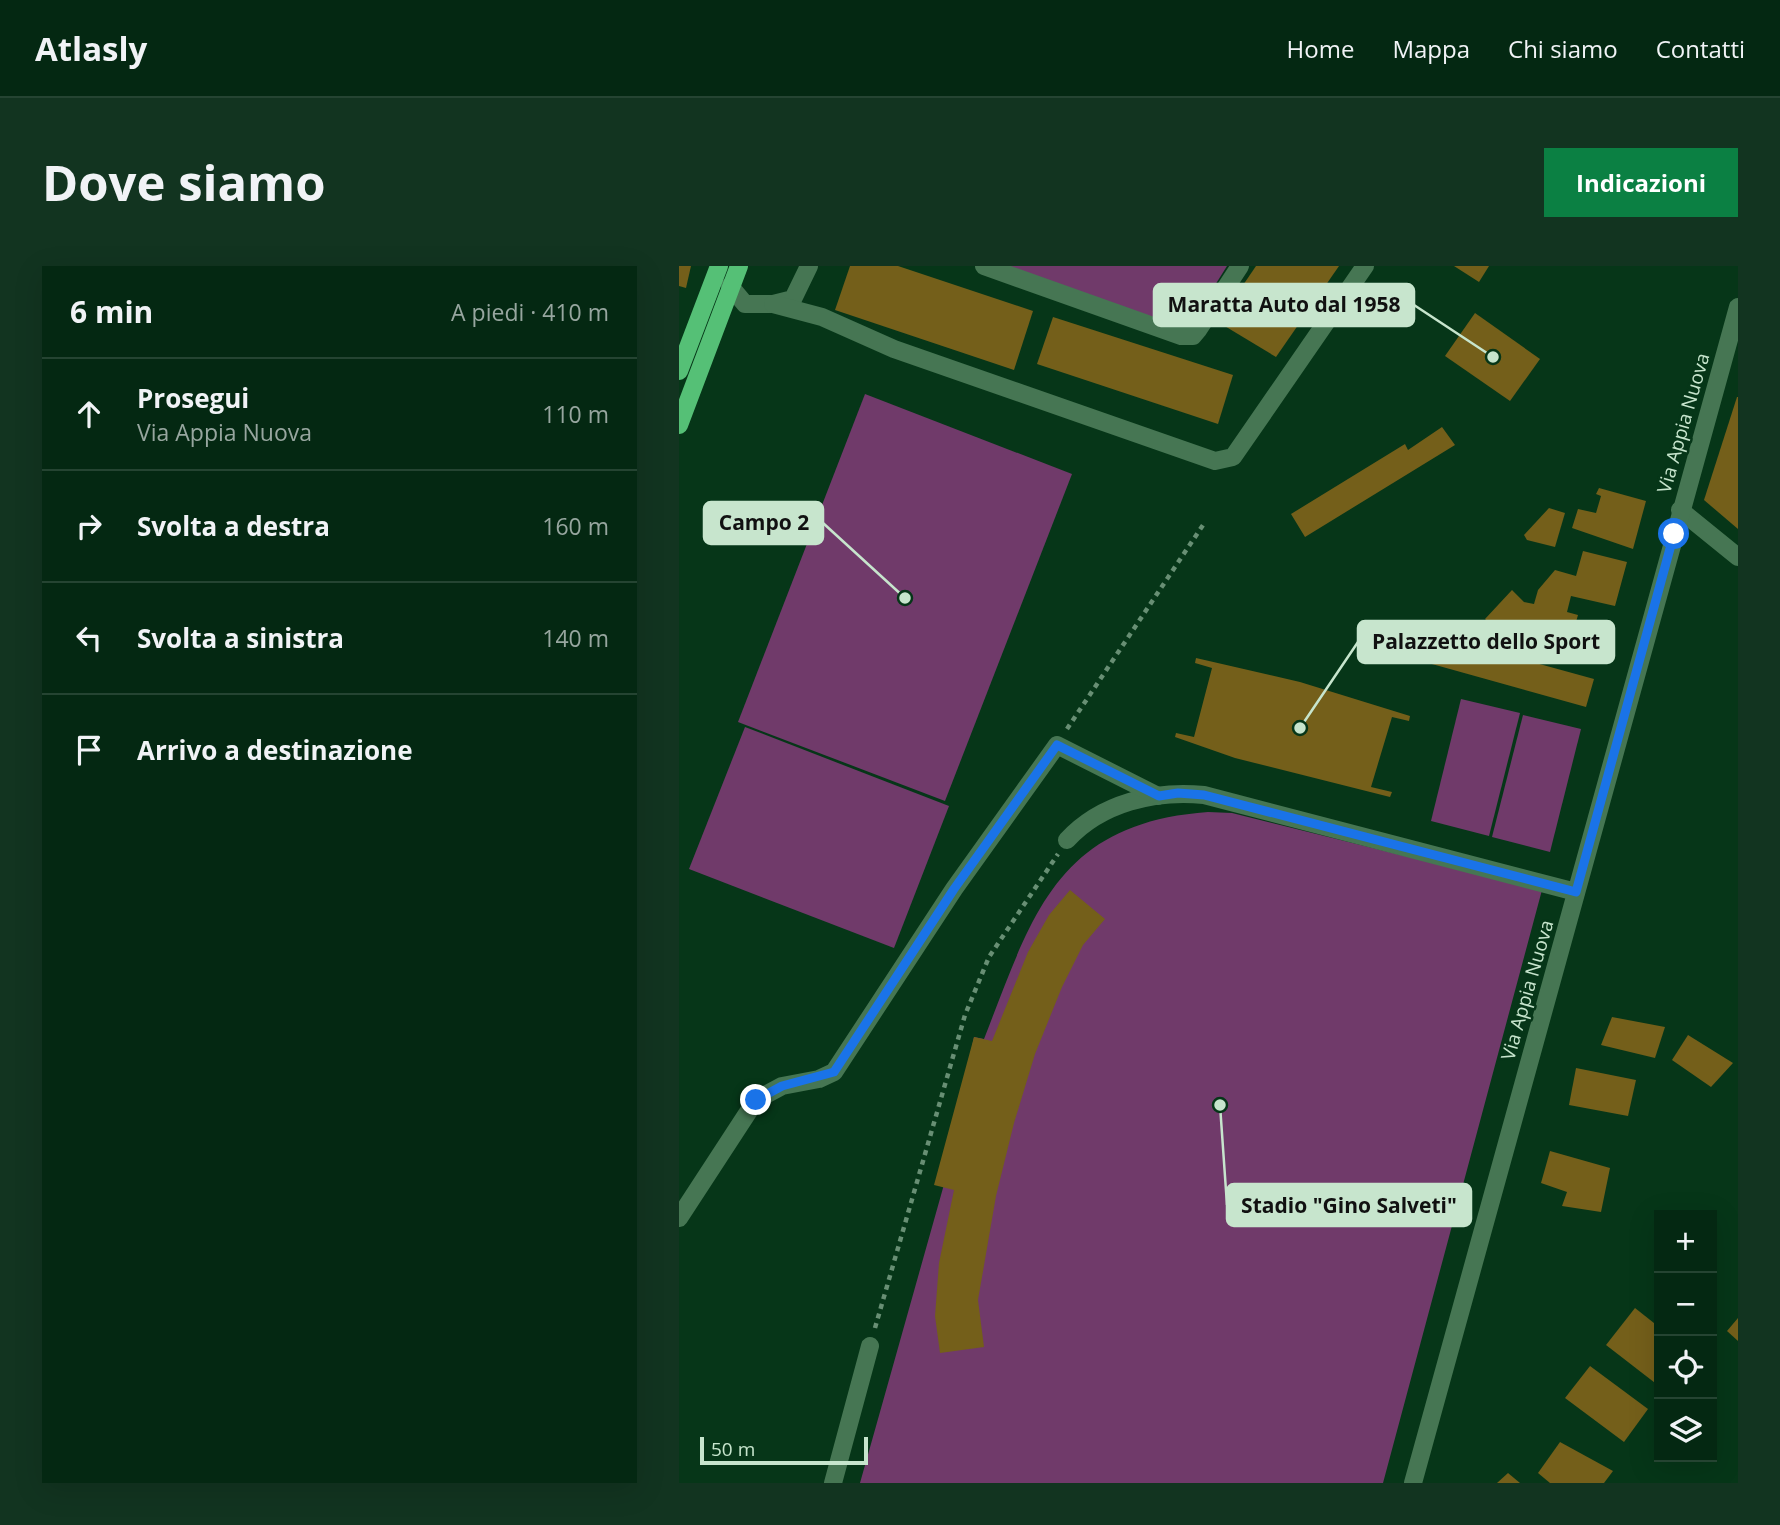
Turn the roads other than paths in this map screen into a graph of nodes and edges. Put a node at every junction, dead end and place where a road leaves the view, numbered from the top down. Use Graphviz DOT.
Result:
graph roads {
  1 [pos="719,266"];
  2 [pos="739,266"];
  3 [pos="809,266"];
  4 [pos="984,266"];
  5 [pos="1240,266"];
  6 [pos="1365,266"];
  7 [pos="730,286"];
  8 [pos="773,304"];
  9 [pos="1738,307"];
  10 [pos="679,371"];
  11 [pos="679,425"];
  12 [pos="1680,510"];
  13 [pos="1738,557"];
  14 [pos="1159,796"];
  15 [pos="1066,840"];
  16 [pos="1576,892"];
  17 [pos="679,1218"];
  18 [pos="870,1346"];
  19 [pos="833,1483"];
  20 [pos="1413,1483"];
  1 -- 10 [label="main road"];
  2 -- 7 [label="main road"];
  3 -- 8 [label="street"];
  4 -- 5 [label="street"];
  6 -- 8 [label="street"];
  7 -- 8 [label="street"];
  7 -- 11 [label="main road"];
  9 -- 12 [label="street, Via Appia Nuova"];
  12 -- 13 [label="street"];
  12 -- 16 [label="street, Via Appia Nuova"];
  14 -- 15 [label="street"];
  14 -- 16 [label="street"];
  14 -- 17 [label="street"];
  16 -- 20 [label="street, Via Appia Nuova"];
  18 -- 19 [label="street"];
}
